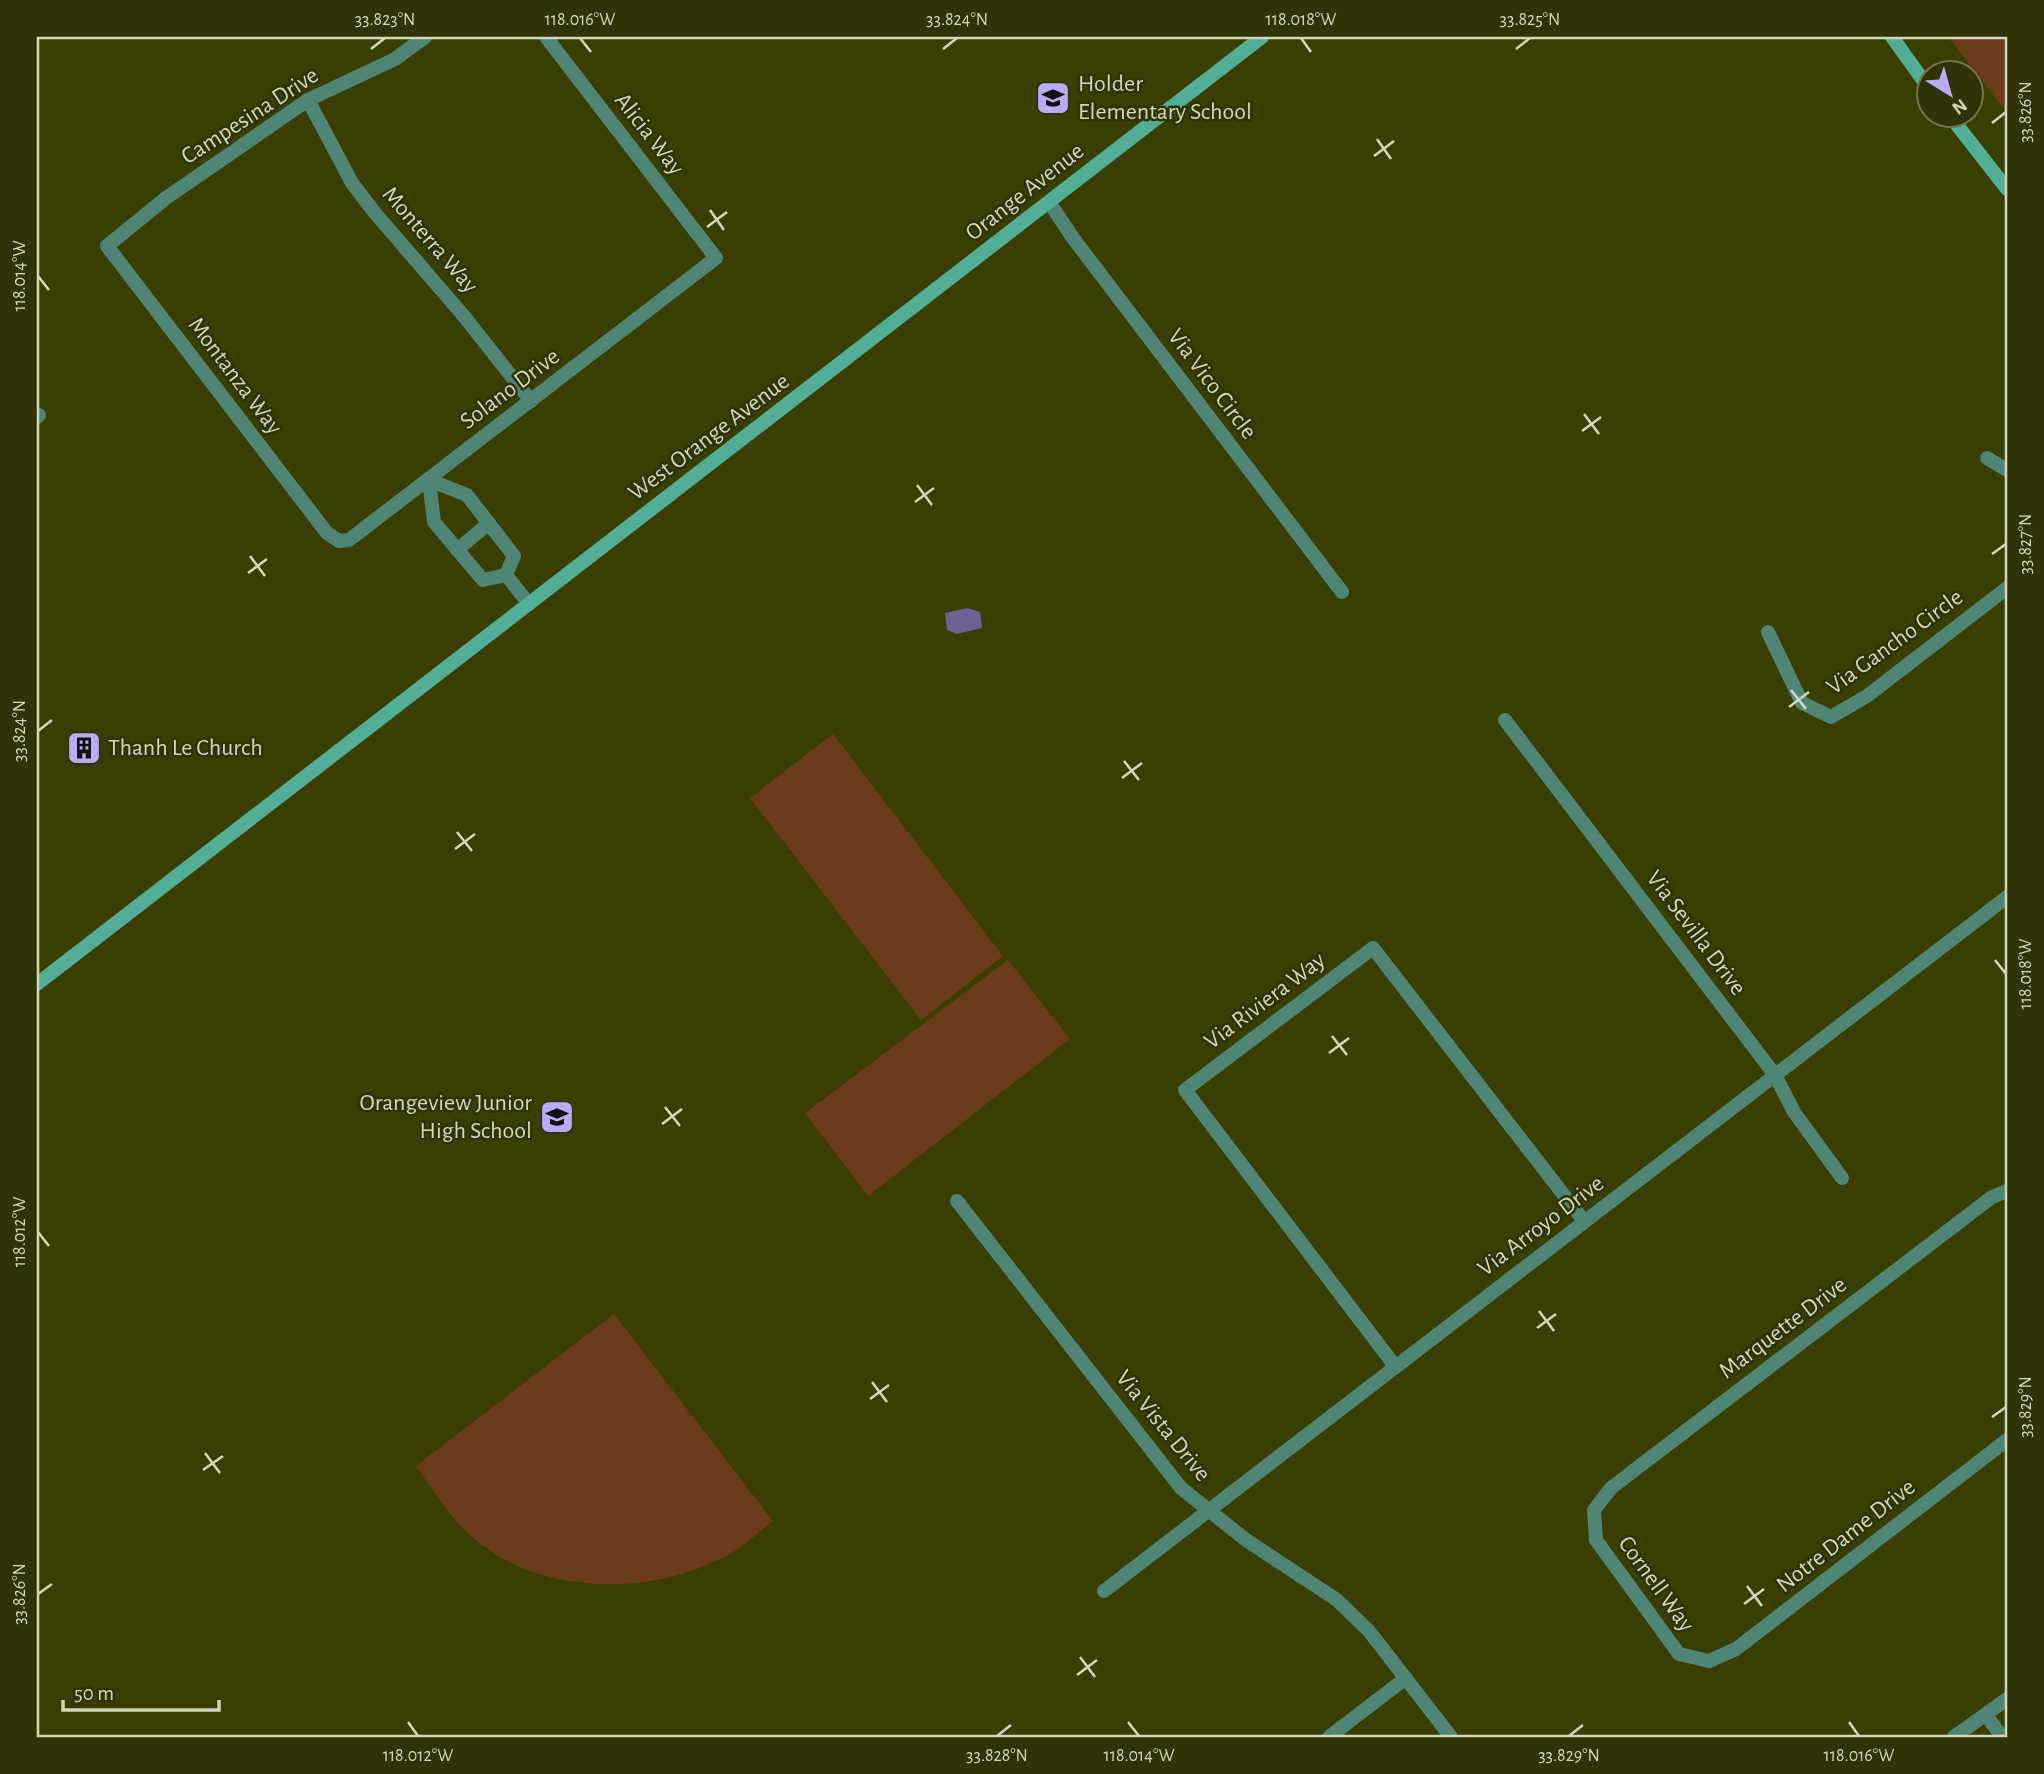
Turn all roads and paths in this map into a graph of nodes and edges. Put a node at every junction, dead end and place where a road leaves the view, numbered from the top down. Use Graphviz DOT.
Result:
graph roads {
  1 [pos="425,37"];
  2 [pos="546,37"];
  3 [pos="1262,37"];
  4 [pos="1892,37"];
  5 [pos="1914,68"];
  6 [pos="308,100"];
  7 [pos="1962,130"];
  8 [pos="2007,189"];
  9 [pos="1049,202"];
  10 [pos="107,246"];
  11 [pos="716,258"];
  12 [pos="916,307"];
  13 [pos="531,401"];
  14 [pos="1987,458"];
  15 [pos="2007,470"];
  16 [pos="429,480"];
  17 [pos="489,523"];
  18 [pos="327,533"];
  19 [pos="457,550"];
  20 [pos="506,575"];
  21 [pos="2007,588"];
  22 [pos="1342,592"];
  23 [pos="529,604"];
  24 [pos="1769,632"];
  25 [pos="1505,720"];
  26 [pos="2007,897"];
  27 [pos="37,984"];
  28 [pos="1775,1075"];
  29 [pos="1842,1178"];
  30 [pos="2007,1191"];
  31 [pos="957,1201"];
  32 [pos="1584,1221"];
  33 [pos="1395,1366"];
  34 [pos="2007,1440"];
  35 [pos="1594,1510"];
  36 [pos="1207,1511"];
  37 [pos="1104,1591"];
  38 [pos="1709,1661"];
  39 [pos="1406,1678"];
  40 [pos="2007,1699"];
  41 [pos="1986,1715"];
  42 [pos="1329,1737"];
  43 [pos="1451,1737"];
  44 [pos="1954,1737"];
  45 [pos="2002,1737"];
  1 -- 6 [label="street, Campesina Drive"];
  2 -- 11 [label="street, Alicia Way"];
  3 -- 9 [label="main road, Orange Avenue"];
  4 -- 5 [label="main road"];
  6 -- 10 [label="street, Campesina Drive"];
  6 -- 13 [label="street, Monterra Way"];
  7 -- 8 [label="main road"];
  9 -- 12 [label="main road, Orange Avenue"];
  9 -- 22 [label="street, Via Vico Circle"];
  10 -- 18 [label="street, Montanza Way"];
  11 -- 13 [label="street, Solano Drive"];
  12 -- 23 [label="main road, West Orange Avenue"];
  13 -- 16 [label="street, Solano Drive"];
  14 -- 15 [label="street"];
  16 -- 17 [label="street"];
  16 -- 18 [label="street, Solano Drive"];
  16 -- 19 [label="street"];
  17 -- 19 [label="street"];
  17 -- 20 [label="street"];
  19 -- 20 [label="street"];
  20 -- 23 [label="street"];
  21 -- 24 [label="street, Via Gancho Circle"];
  23 -- 27 [label="main road"];
  25 -- 28 [label="street, Via Sevilla Drive"];
  26 -- 28 [label="street, Via Arroyo Drive"];
  28 -- 29 [label="street, Via Sevilla Drive"];
  28 -- 32 [label="street, Via Arroyo Drive"];
  30 -- 35 [label="street, Marquette Drive"];
  31 -- 36 [label="street, Via Vista Drive"];
  32 -- 33 [label="street, Via Arroyo Drive"];
  32 -- 33 [label="street, Via Riviera Way"];
  33 -- 36 [label="street, Via Arroyo Drive"];
  34 -- 38 [label="street, Notre Dame Drive"];
  35 -- 38 [label="street, Cornell Way"];
  36 -- 37 [label="street, Via Arroyo Drive"];
  36 -- 39 [label="street, Via Vista Drive"];
  39 -- 42 [label="street"];
  39 -- 43 [label="street, Via Vista Drive"];
  40 -- 41 [label="street"];
  41 -- 44 [label="street"];
  41 -- 45 [label="street"];
}
